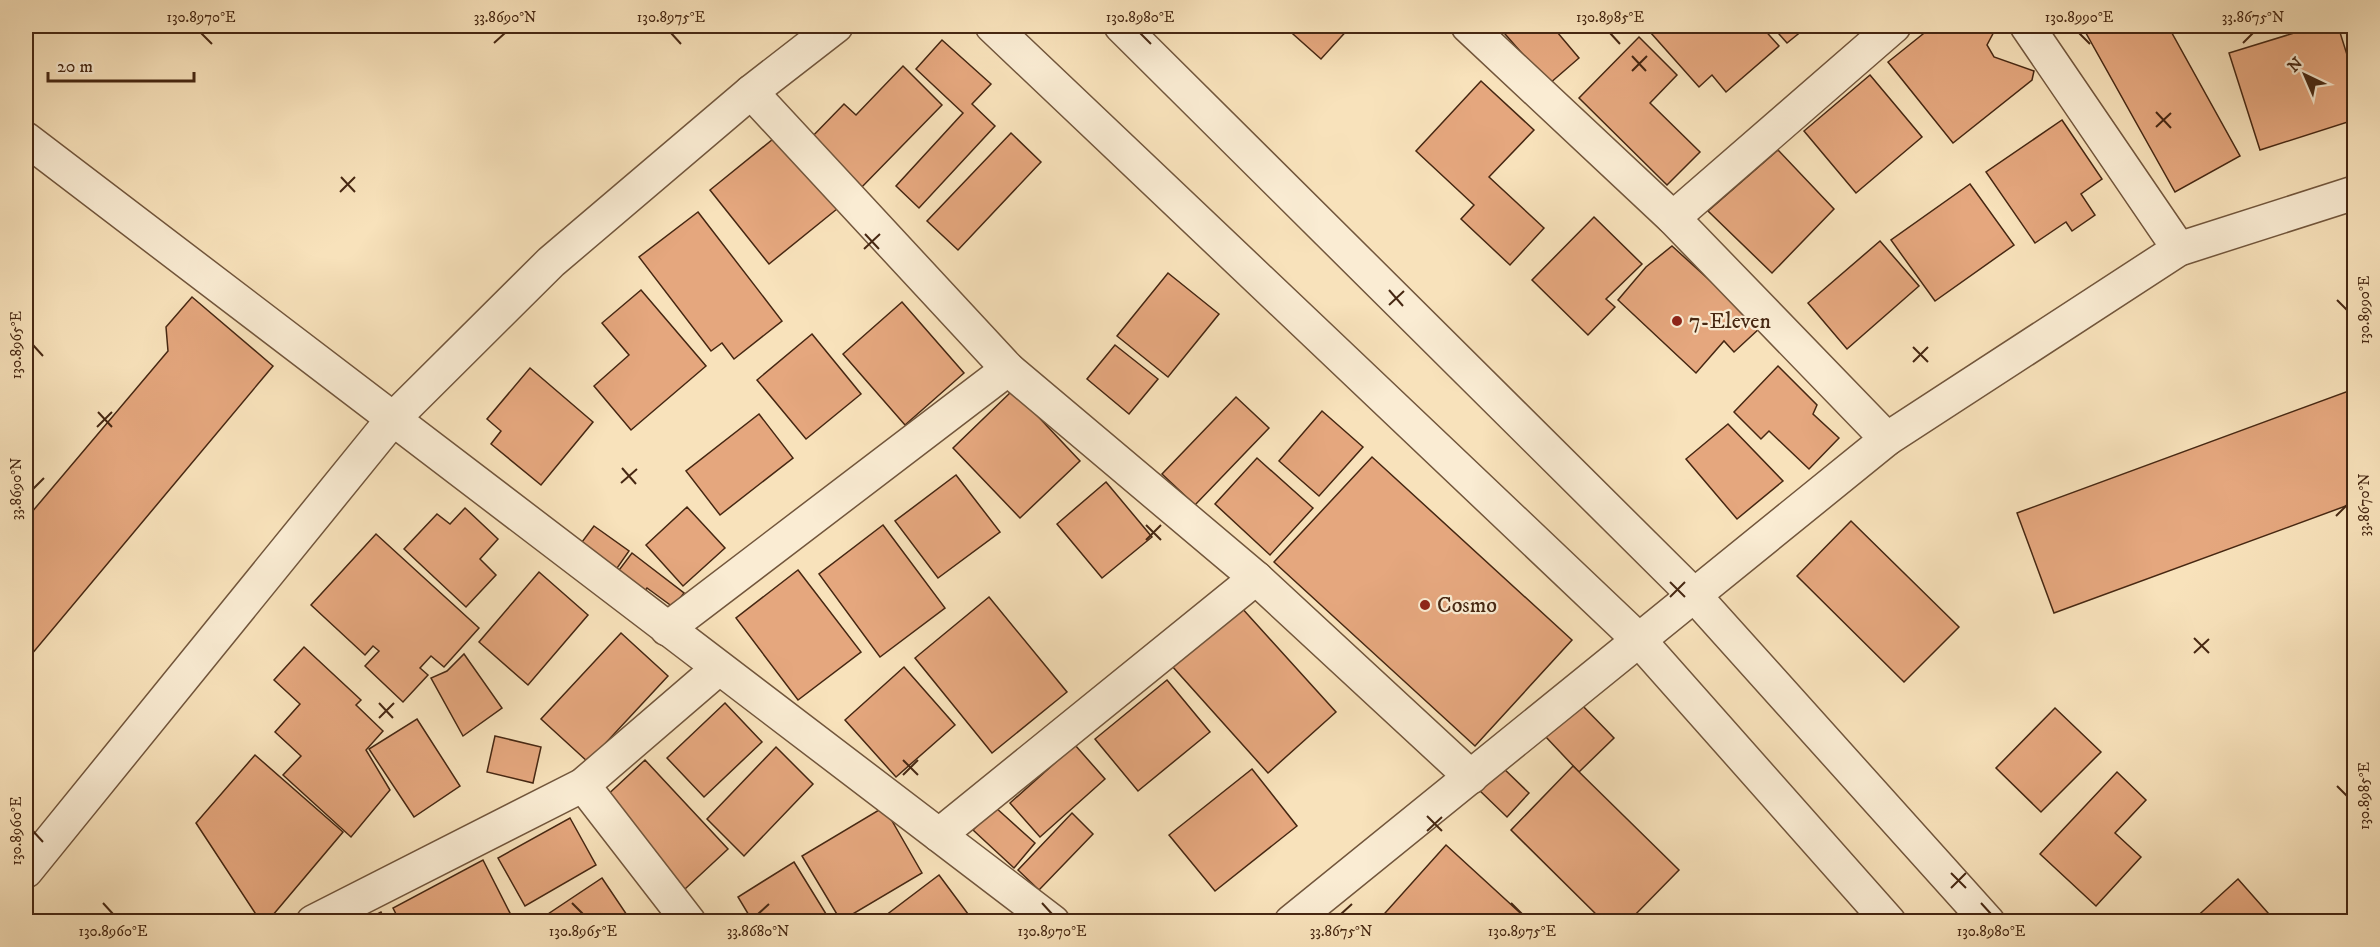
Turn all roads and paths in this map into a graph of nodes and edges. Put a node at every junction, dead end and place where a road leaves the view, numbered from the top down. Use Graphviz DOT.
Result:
graph roads {
  1 [pos="836,26"];
  2 [pos="992,26"];
  3 [pos="1121,26"];
  4 [pos="1468,26"];
  5 [pos="1894,26"];
  6 [pos="2027,26"];
  7 [pos="751,92"];
  8 [pos="26,139"];
  9 [pos="2355,193"];
  10 [pos="1673,218"];
  11 [pos="2179,249"];
  12 [pos="1008,369"];
  13 [pos="392,420"];
  14 [pos="1887,439"];
  15 [pos="1256,578"];
  16 [pos="1693,594"];
  17 [pos="667,629"];
  18 [pos="1638,639"];
  19 [pos="719,668"];
  20 [pos="1471,777"];
  21 [pos="583,785"];
  22 [pos="939,835"];
  23 [pos="32,851"];
  24 [pos="313,921"];
  25 [pos="689,921"];
  26 [pos="1053,921"];
  27 [pos="1292,921"];
  28 [pos="1889,921"];
  29 [pos="1988,921"];
  1 -- 7 [label="street"];
  2 -- 18 [label="street"];
  3 -- 16 [label="street"];
  4 -- 10 [label="street"];
  5 -- 10 [label="street"];
  6 -- 11 [label="street"];
  7 -- 12 [label="street"];
  7 -- 13 [label="street"];
  8 -- 13 [label="street"];
  9 -- 11 [label="street"];
  10 -- 14 [label="street"];
  11 -- 14 [label="street"];
  12 -- 15 [label="street"];
  12 -- 17 [label="street"];
  13 -- 17 [label="street"];
  13 -- 23 [label="street"];
  14 -- 16 [label="street"];
  15 -- 20 [label="street"];
  15 -- 22 [label="street"];
  16 -- 18 [label="street"];
  16 -- 29 [label="street"];
  17 -- 19 [label="street"];
  18 -- 20 [label="street"];
  18 -- 28 [label="street"];
  19 -- 21 [label="street"];
  19 -- 22 [label="street"];
  20 -- 27 [label="street"];
  21 -- 24 [label="street"];
  21 -- 25 [label="street"];
  22 -- 26 [label="street"];
}
